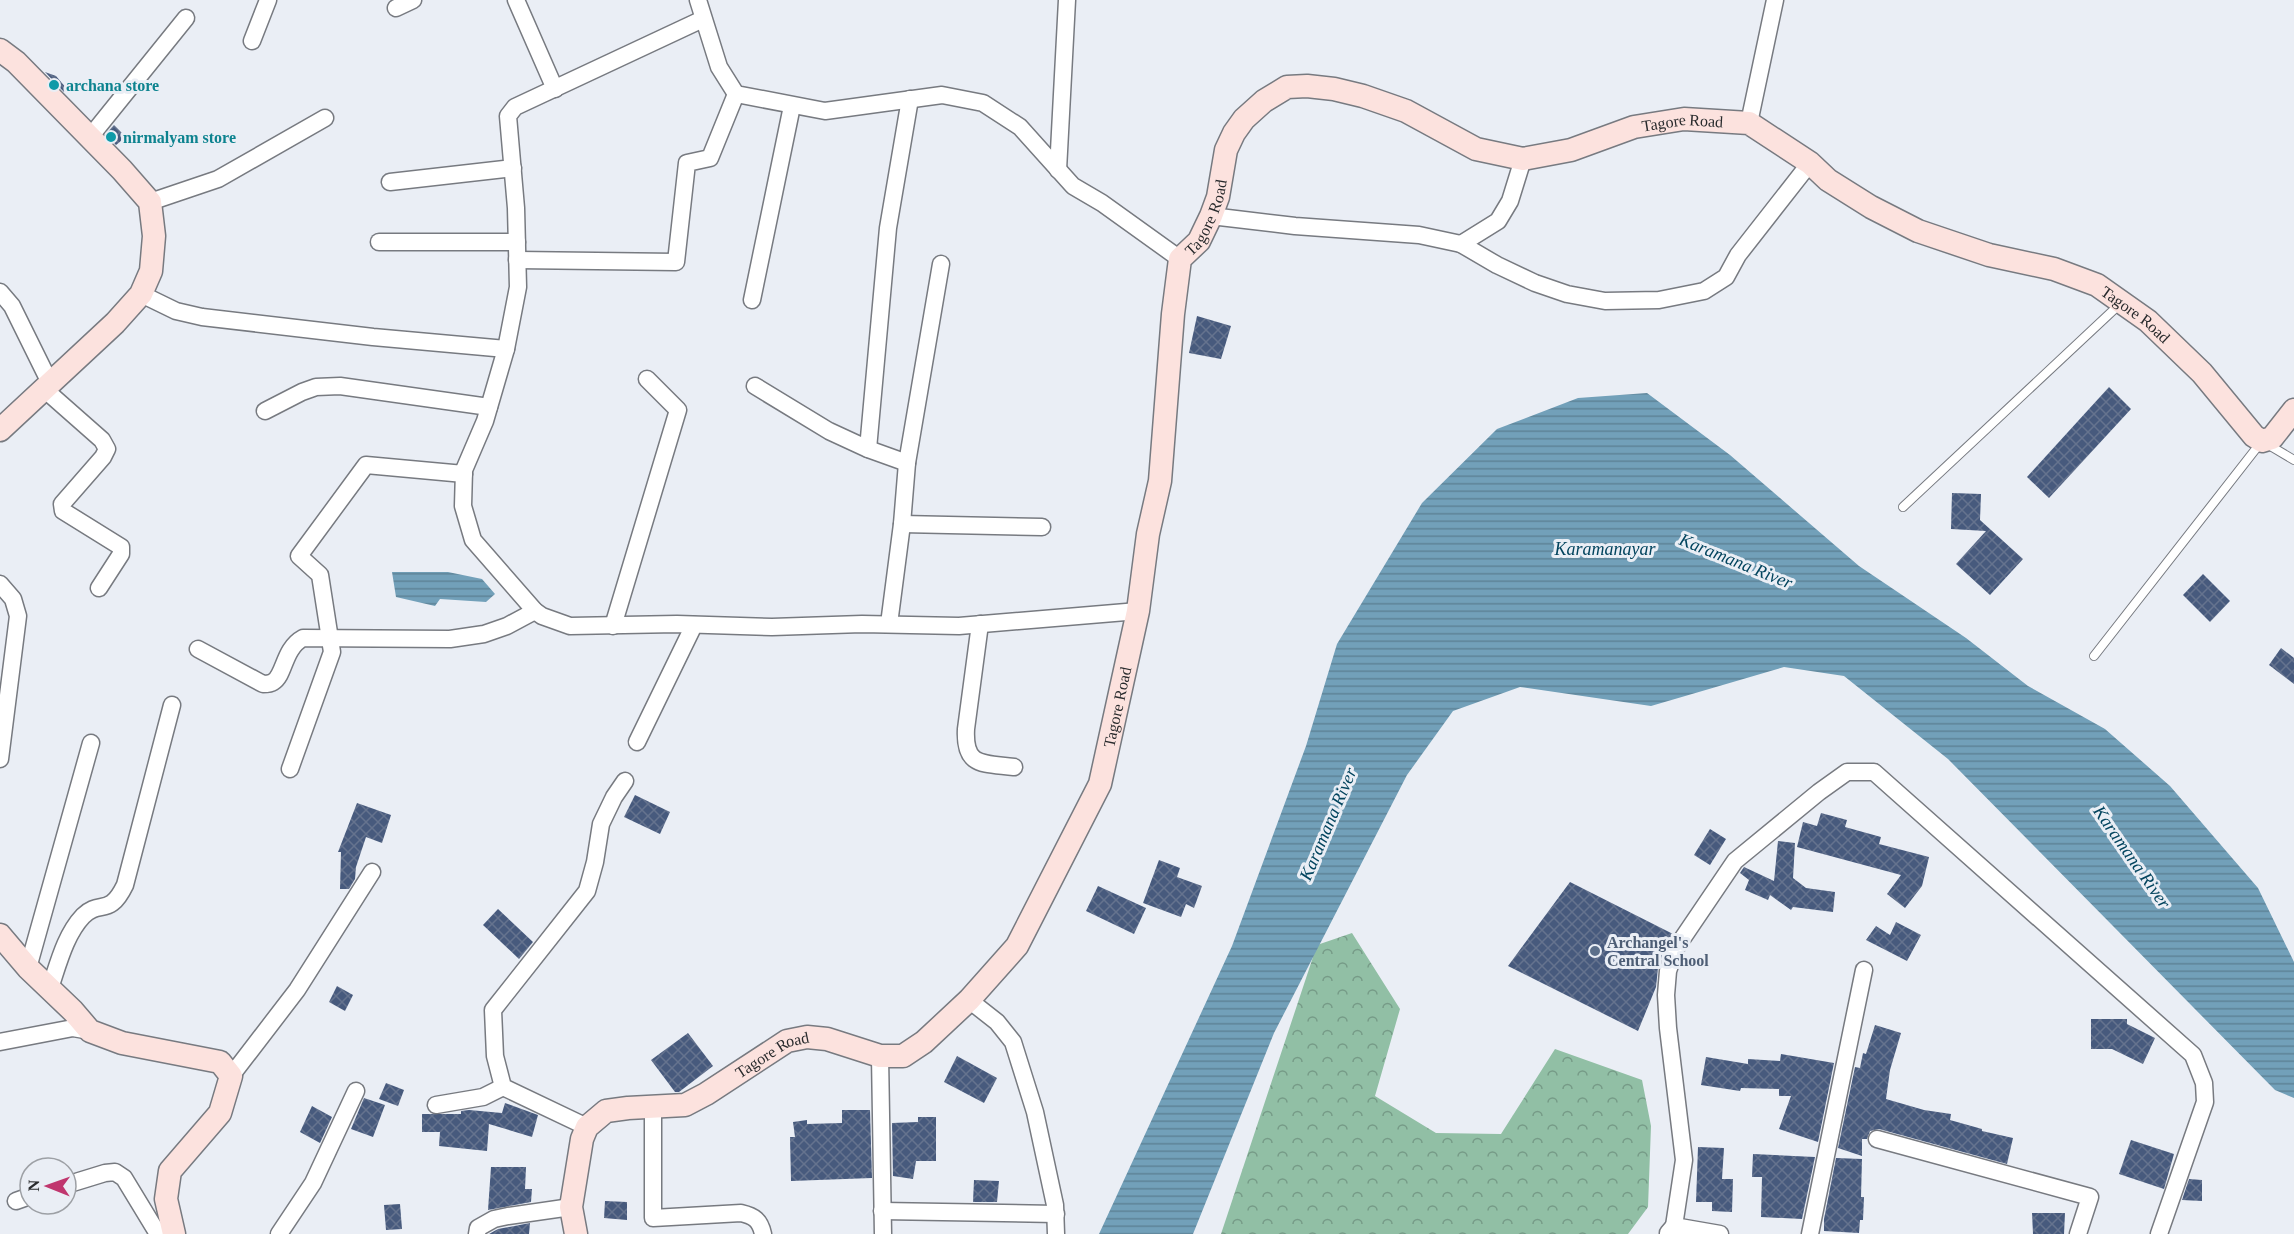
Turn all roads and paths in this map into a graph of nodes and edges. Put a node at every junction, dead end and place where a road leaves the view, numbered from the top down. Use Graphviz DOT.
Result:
graph roads {
  1 [pos="268,0"];
  2 [pos="413,0"];
  3 [pos="516,0"];
  4 [pos="698,0"];
  5 [pos="1066,0"];
  6 [pos="1775,0"];
  7 [pos="396,8"];
  8 [pos="186,18"];
  9 [pos="703,19"];
  10 [pos="252,41"];
  11 [pos="0,50"];
  12 [pos="555,89"];
  13 [pos="736,94"];
  14 [pos="910,99"];
  15 [pos="792,106"];
  16 [pos="325,118"];
  17 [pos="1749,123"];
  18 [pos="90,137"];
  19 [pos="1523,159"];
  20 [pos="1810,163"];
  21 [pos="513,168"];
  22 [pos="1058,170"];
  23 [pos="390,182"];
  24 [pos="150,202"];
  25 [pos="1211,216"];
  26 [pos="379,242"];
  27 [pos="517,242"];
  28 [pos="1461,244"];
  29 [pos="1180,259"];
  30 [pos="517,261"];
  31 [pos="941,264"];
  32 [pos="0,292"];
  33 [pos="141,294"];
  34 [pos="752,300"];
  35 [pos="2122,303"];
  36 [pos="506,349"];
  37 [pos="647,379"];
  38 [pos="46,385"];
  39 [pos="755,386"];
  40 [pos="489,407"];
  41 [pos="2294,410"];
  42 [pos="265,411"];
  43 [pos="0,430"];
  44 [pos="2262,441"];
  45 [pos="868,449"];
  46 [pos="2294,460"];
  47 [pos="907,463"];
  48 [pos="464,474"];
  49 [pos="1903,507"];
  50 [pos="902,524"];
  51 [pos="1042,527"];
  52 [pos="0,584"];
  53 [pos="99,588"];
  54 [pos="535,611"];
  55 [pos="1138,611"];
  56 [pos="889,624"];
  57 [pos="980,624"];
  58 [pos="694,625"];
  59 [pos="613,626"];
  60 [pos="331,638"];
  61 [pos="198,649"];
  62 [pos="2094,656"];
  63 [pos="172,705"];
  64 [pos="637,742"];
  65 [pos="91,743"];
  66 [pos="0,759"];
  67 [pos="1014,767"];
  68 [pos="290,769"];
  69 [pos="625,781"];
  70 [pos="372,872"];
  71 [pos="0,935"];
  72 [pos="28,968"];
  73 [pos="1864,970"];
  74 [pos="50,988"];
  75 [pos="969,999"];
  76 [pos="90,1031"];
  77 [pos="0,1042"];
  78 [pos="880,1056"];
  79 [pos="231,1076"];
  80 [pos="503,1087"];
  81 [pos="356,1091"];
  82 [pos="436,1105"];
  83 [pos="653,1108"];
  84 [pos="587,1127"];
  85 [pos="1877,1139"];
  86 [pos="78,1181"];
  87 [pos="570,1207"];
  88 [pos="882,1211"];
  89 [pos="1056,1214"];
  90 [pos="1671,1230"];
  91 [pos="158,1234"];
  92 [pos="174,1234"];
  93 [pos="279,1234"];
  94 [pos="477,1234"];
  95 [pos="576,1234"];
  96 [pos="763,1234"];
  97 [pos="883,1234"];
  98 [pos="1056,1234"];
  99 [pos="1720,1234"];
  100 [pos="1810,1234"];
  101 [pos="2078,1234"];
  102 [pos="2158,1234"];
  1 -- 10 [label="street"];
  2 -- 7 [label="street"];
  3 -- 12 [label="street"];
  4 -- 9 [label="street"];
  5 -- 22 [label="street"];
  6 -- 17 [label="street"];
  8 -- 18 [label="street"];
  9 -- 12 [label="street"];
  9 -- 13 [label="street"];
  11 -- 18 [label="street"];
  12 -- 21 [label="street"];
  13 -- 15 [label="street"];
  13 -- 30 [label="street"];
  14 -- 15 [label="street"];
  14 -- 22 [label="street"];
  14 -- 45 [label="street"];
  15 -- 34 [label="street"];
  16 -- 24 [label="street"];
  17 -- 19 [label="street, Tagore Road"];
  17 -- 20 [label="street, Tagore Road"];
  18 -- 24 [label="street"];
  19 -- 25 [label="street, Tagore Road"];
  19 -- 28 [label="street"];
  20 -- 28 [label="street"];
  20 -- 35 [label="street, Tagore Road"];
  21 -- 23 [label="street"];
  21 -- 27 [label="street"];
  22 -- 29 [label="street"];
  24 -- 33 [label="street"];
  25 -- 28 [label="street"];
  25 -- 29 [label="street, Tagore Road"];
  26 -- 27 [label="street"];
  27 -- 30 [label="street"];
  29 -- 55 [label="street, Tagore Road"];
  30 -- 36 [label="street"];
  31 -- 47 [label="street"];
  32 -- 38 [label="street"];
  33 -- 36 [label="street"];
  33 -- 38 [label="street"];
  35 -- 44 [label="street, Tagore Road"];
  35 -- 49 [label="lane"];
  36 -- 40 [label="street"];
  37 -- 59 [label="street"];
  38 -- 43 [label="street"];
  38 -- 53 [label="street"];
  39 -- 45 [label="street"];
  40 -- 42 [label="street"];
  40 -- 48 [label="street"];
  41 -- 44 [label="street"];
  44 -- 46 [label="lane"];
  44 -- 62 [label="lane"];
  45 -- 47 [label="street"];
  47 -- 50 [label="street"];
  48 -- 54 [label="street"];
  48 -- 60 [label="street"];
  50 -- 51 [label="street"];
  50 -- 56 [label="street"];
  52 -- 66 [label="street"];
  54 -- 59 [label="street"];
  54 -- 60 [label="street"];
  55 -- 57 [label="street"];
  55 -- 75 [label="street, Tagore Road"];
  56 -- 57 [label="street"];
  56 -- 58 [label="street"];
  57 -- 67 [label="street"];
  58 -- 59 [label="street"];
  58 -- 64 [label="street"];
  60 -- 61 [label="street"];
  60 -- 68 [label="street"];
  63 -- 74 [label="street"];
  65 -- 72 [label="street"];
  69 -- 80 [label="street"];
  70 -- 79 [label="street"];
  71 -- 72 [label="street"];
  72 -- 74 [label="street"];
  73 -- 100 [label="street"];
  74 -- 76 [label="street"];
  75 -- 78 [label="street, Tagore Road"];
  75 -- 89 [label="street"];
  76 -- 77 [label="street"];
  76 -- 79 [label="street"];
  78 -- 83 [label="street, Tagore Road"];
  78 -- 88 [label="street"];
  79 -- 92 [label="street"];
  80 -- 82 [label="street"];
  80 -- 84 [label="street"];
  81 -- 93 [label="street"];
  83 -- 84 [label="street, Tagore Road"];
  83 -- 96 [label="street"];
  84 -- 87 [label="street"];
  85 -- 101 [label="street"];
  86 -- 91 [label="street"];
  87 -- 94 [label="street"];
  87 -- 95 [label="street"];
  88 -- 89 [label="street"];
  88 -- 97 [label="street"];
  89 -- 98 [label="street"];
  90 -- 99 [label="street"];
  90 -- 102 [label="street"];
}
